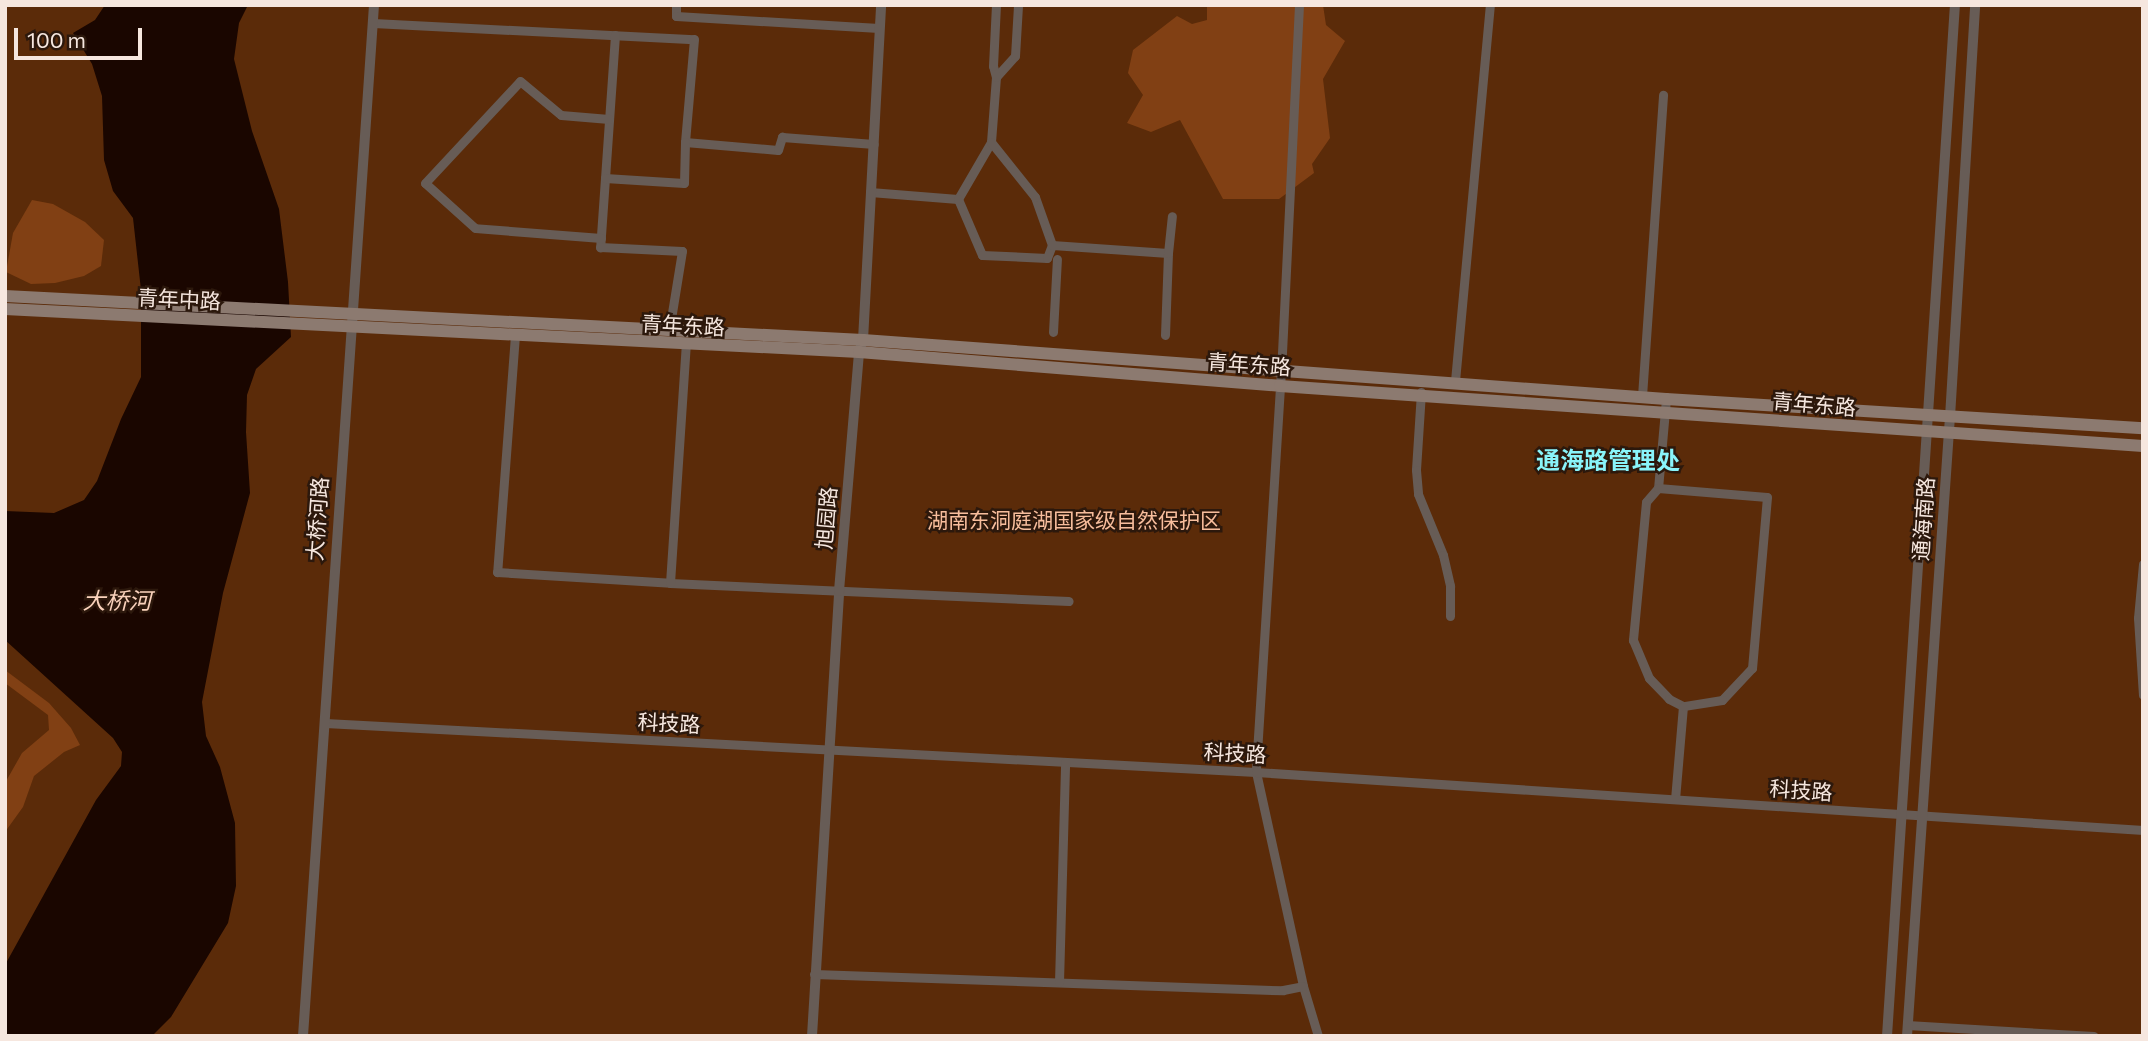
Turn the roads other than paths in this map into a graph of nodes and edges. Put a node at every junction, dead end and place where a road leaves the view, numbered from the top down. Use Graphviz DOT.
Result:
graph roads {
  1 [pos="374,5"];
  2 [pos="676,5"];
  3 [pos="881,5"];
  4 [pos="996,5"];
  5 [pos="1018,5"];
  6 [pos="1299,5"];
  7 [pos="1490,5"];
  8 [pos="1955,5"];
  9 [pos="1975,5"];
  10 [pos="373,23"];
  11 [pos="879,29"];
  12 [pos="615,35"];
  13 [pos="996,77"];
  14 [pos="1663,95"];
  15 [pos="609,119"];
  16 [pos="685,142"];
  17 [pos="991,142"];
  18 [pos="874,144"];
  19 [pos="605,178"];
  20 [pos="870,192"];
  21 [pos="958,199"];
  22 [pos="1172,216"];
  23 [pos="601,238"];
  24 [pos="1055,246"];
  25 [pos="1168,253"];
  26 [pos="1047,258"];
  27 [pos="1057,259"];
  28 [pos="5,296"];
  29 [pos="5,309"];
  30 [pos="345,319"];
  31 [pos="669,331"];
  32 [pos="1053,332"];
  33 [pos="515,335"];
  34 [pos="1164,335"];
  35 [pos="685,345"];
  36 [pos="861,346"];
  37 [pos="1281,371"];
  38 [pos="1421,379"];
  39 [pos="1455,381"];
  40 [pos="1280,386"];
  41 [pos="1421,395"];
  42 [pos="1642,396"];
  43 [pos="1665,405"];
  44 [pos="1930,416"];
  45 [pos="1950,417"];
  46 [pos="2143,428"];
  47 [pos="1929,432"];
  48 [pos="1948,434"];
  49 [pos="2143,446"];
  50 [pos="1658,488"];
  51 [pos="2143,564"];
  52 [pos="670,583"];
  53 [pos="839,591"];
  54 [pos="1069,601"];
  55 [pos="1450,616"];
  56 [pos="2143,695"];
  57 [pos="1683,706"];
  58 [pos="325,723"];
  59 [pos="828,749"];
  60 [pos="1065,762"];
  61 [pos="1256,772"];
  62 [pos="1675,799"];
  63 [pos="1903,814"];
  64 [pos="1922,815"];
  65 [pos="2143,830"];
  66 [pos="814,974"];
  67 [pos="1059,982"];
  68 [pos="1303,986"];
  69 [pos="1907,1030"];
  70 [pos="303,1036"];
  71 [pos="812,1036"];
  72 [pos="1318,1036"];
  73 [pos="1887,1036"];
  74 [pos="2094,1036"];
  1 -- 10 [label="street, 大桥河路"];
  2 -- 11 [label="street"];
  3 -- 11 [label="street, 旭园路"];
  4 -- 13 [label="street"];
  5 -- 13 [label="street"];
  6 -- 37 [label="street"];
  7 -- 39 [label="street"];
  8 -- 44 [label="street, 通海南路"];
  9 -- 45 [label="street, 通海南路"];
  10 -- 12 [label="street"];
  10 -- 30 [label="street, 大桥河路"];
  11 -- 18 [label="street, 旭园路"];
  12 -- 15 [label="street"];
  12 -- 16 [label="street"];
  13 -- 17 [label="street"];
  14 -- 42 [label="street"];
  15 -- 19 [label="street"];
  15 -- 23 [label="street"];
  16 -- 18 [label="street"];
  16 -- 19 [label="street"];
  17 -- 21 [label="street"];
  17 -- 24 [label="street"];
  18 -- 20 [label="street, 旭园路"];
  19 -- 23 [label="street"];
  20 -- 21 [label="street"];
  20 -- 36 [label="street, 旭园路"];
  21 -- 26 [label="street"];
  22 -- 25 [label="street"];
  23 -- 31 [label="street"];
  24 -- 25 [label="street"];
  24 -- 26 [label="street"];
  24 -- 27 [label="street"];
  25 -- 34 [label="street"];
  26 -- 27 [label="street"];
  27 -- 32 [label="street"];
  28 -- 30 [label="main road"];
  29 -- 30 [label="main road, 青年中路"];
  30 -- 31 [label="main road, 青年东路"];
  30 -- 33 [label="main road, 青年东路"];
  30 -- 58 [label="street, 大桥河路"];
  31 -- 36 [label="main road, 青年东路"];
  33 -- 35 [label="main road, 青年东路"];
  33 -- 52 [label="street"];
  35 -- 36 [label="main road, 青年东路"];
  35 -- 52 [label="street"];
  36 -- 37 [label="main road, 青年东路"];
  36 -- 40 [label="main road, 青年东路"];
  36 -- 53 [label="street, 旭园路"];
  37 -- 38 [label="main road, 青年东路"];
  37 -- 40 [label="street"];
  38 -- 39 [label="main road, 青年东路"];
  38 -- 41 [label="street"];
  39 -- 42 [label="main road, 青年东路"];
  40 -- 41 [label="main road, 青年东路"];
  40 -- 61 [label="street"];
  41 -- 43 [label="main road, 青年东路"];
  41 -- 55 [label="street"];
  42 -- 43 [label="main road, 青年东路"];
  43 -- 44 [label="main road, 青年东路"];
  43 -- 47 [label="main road, 青年东路"];
  43 -- 50 [label="street"];
  44 -- 45 [label="main road, 青年东路"];
  44 -- 47 [label="street, 通海南路"];
  45 -- 46 [label="main road, 青年东路"];
  45 -- 48 [label="street, 通海南路"];
  47 -- 48 [label="main road, 青年东路"];
  47 -- 63 [label="street, 通海南路"];
  48 -- 49 [label="main road, 青年东路"];
  48 -- 64 [label="street, 通海南路"];
  50 -- 57 [label="street"];
  50 -- 57 [label="street"];
  51 -- 56 [label="street"];
  52 -- 53 [label="street"];
  53 -- 54 [label="street"];
  53 -- 59 [label="street, 旭园路"];
  57 -- 62 [label="street"];
  58 -- 59 [label="street, 科技路"];
  58 -- 70 [label="street, 大桥河路"];
  59 -- 60 [label="street, 科技路"];
  59 -- 66 [label="street, 旭园路"];
  60 -- 61 [label="street, 科技路"];
  60 -- 67 [label="street"];
  61 -- 62 [label="street, 科技路"];
  61 -- 68 [label="street"];
  62 -- 63 [label="street, 科技路"];
  63 -- 64 [label="street, 科技路"];
  63 -- 73 [label="street, 通海南路"];
  64 -- 65 [label="street, 科技路"];
  64 -- 69 [label="street, 通海南路"];
  66 -- 67 [label="street"];
  66 -- 71 [label="street, 旭园路"];
  67 -- 68 [label="street"];
  68 -- 72 [label="street"];
  69 -- 74 [label="street"];
}
